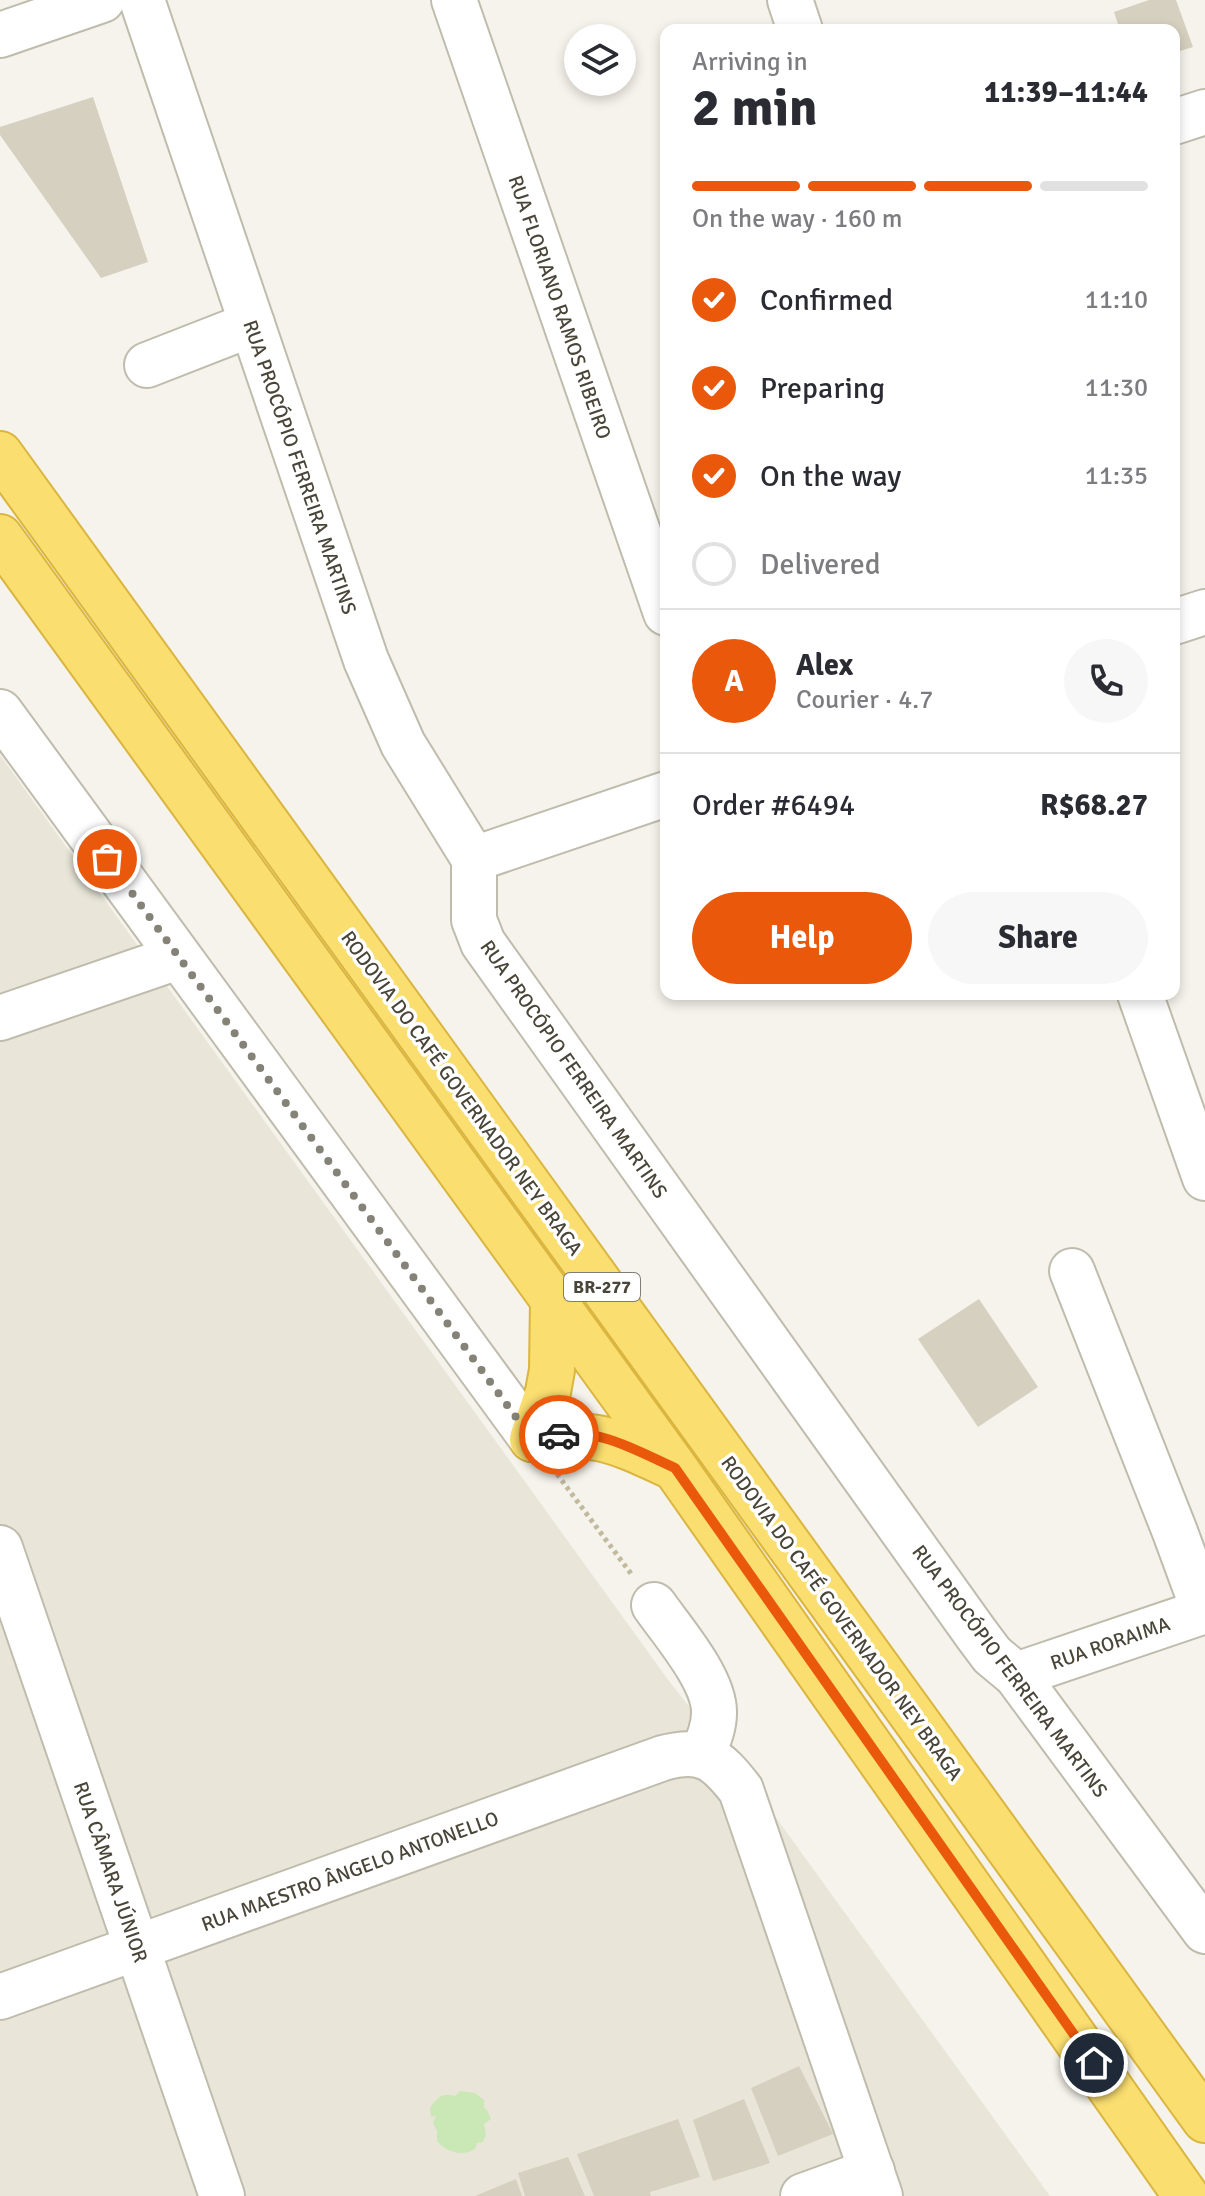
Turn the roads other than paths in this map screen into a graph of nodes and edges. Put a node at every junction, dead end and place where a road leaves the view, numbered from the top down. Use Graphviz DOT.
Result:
graph roads {
  1 [pos="102,0"];
  2 [pos="142,0"];
  3 [pos="454,0"];
  4 [pos="790,0"];
  5 [pos="798,24"];
  6 [pos="0,35"];
  7 [pos="1205,112"];
  8 [pos="1180,120"];
  9 [pos="252,324"];
  10 [pos="147,365"];
  11 [pos="0,454"];
  12 [pos="0,537"];
  13 [pos="660,596"];
  14 [pos="1205,612"];
  15 [pos="1180,620"];
  16 [pos="0,712"];
  17 [pos="660,796"];
  18 [pos="474,859"];
  19 [pos="178,957"];
  20 [pos="1142,1000"];
  21 [pos="0,1018"];
  22 [pos="1205,1178"];
  23 [pos="1072,1271"];
  24 [pos="553,1301"];
  25 [pos="532,1439"];
  26 [pos="675,1468"];
  27 [pos="0,1548"];
  28 [pos="654,1605"];
  29 [pos="1204,1611"];
  30 [pos="1016,1675"];
  31 [pos="702,1755"];
  32 [pos="1205,1931"];
  33 [pos="137,1948"];
  34 [pos="0,1997"];
  35 [pos="1205,2120"];
  36 [pos="876,2184"];
  37 [pos="222,2196"];
  38 [pos="803,2196"];
  39 [pos="1186,2196"];
  1 -- 6 [label="street"];
  2 -- 9 [label="street, RUA PROCÓPIO FERREIRA MARTINS"];
  3 -- 13 [label="street, RUA FLORIANO RAMOS RIBEIRO"];
  4 -- 5 [label="street"];
  7 -- 8 [label="street"];
  9 -- 10 [label="street"];
  9 -- 18 [label="street, RUA PROCÓPIO FERREIRA MARTINS"];
  11 -- 35 [label="highway, RODOVIA DO CAFÉ GOVERNADOR NEY BRAGA / BR-277"];
  12 -- 24 [label="highway, BR-277"];
  14 -- 15 [label="street"];
  16 -- 19 [label="street"];
  17 -- 18 [label="street"];
  18 -- 30 [label="street, RUA PROCÓPIO FERREIRA MARTINS"];
  19 -- 21 [label="street"];
  19 -- 25 [label="street"];
  20 -- 22 [label="street"];
  23 -- 29 [label="street"];
  24 -- 25 [label="highway"];
  24 -- 26 [label="highway, BR-277"];
  25 -- 26 [label="highway"];
  26 -- 39 [label="highway, BR-277"];
  27 -- 33 [label="street, RUA CÂMARA JÚNIOR"];
  28 -- 31 [label="street"];
  29 -- 30 [label="street, RUA RORAIMA"];
  30 -- 32 [label="street, RUA PROCÓPIO FERREIRA MARTINS"];
  31 -- 33 [label="street, RUA MAESTRO ÂNGELO ANTONELLO"];
  31 -- 36 [label="street"];
  33 -- 34 [label="street, RUA MAESTRO ÂNGELO ANTONELLO"];
  33 -- 37 [label="street, RUA CÂMARA JÚNIOR"];
  36 -- 38 [label="street"];
}
